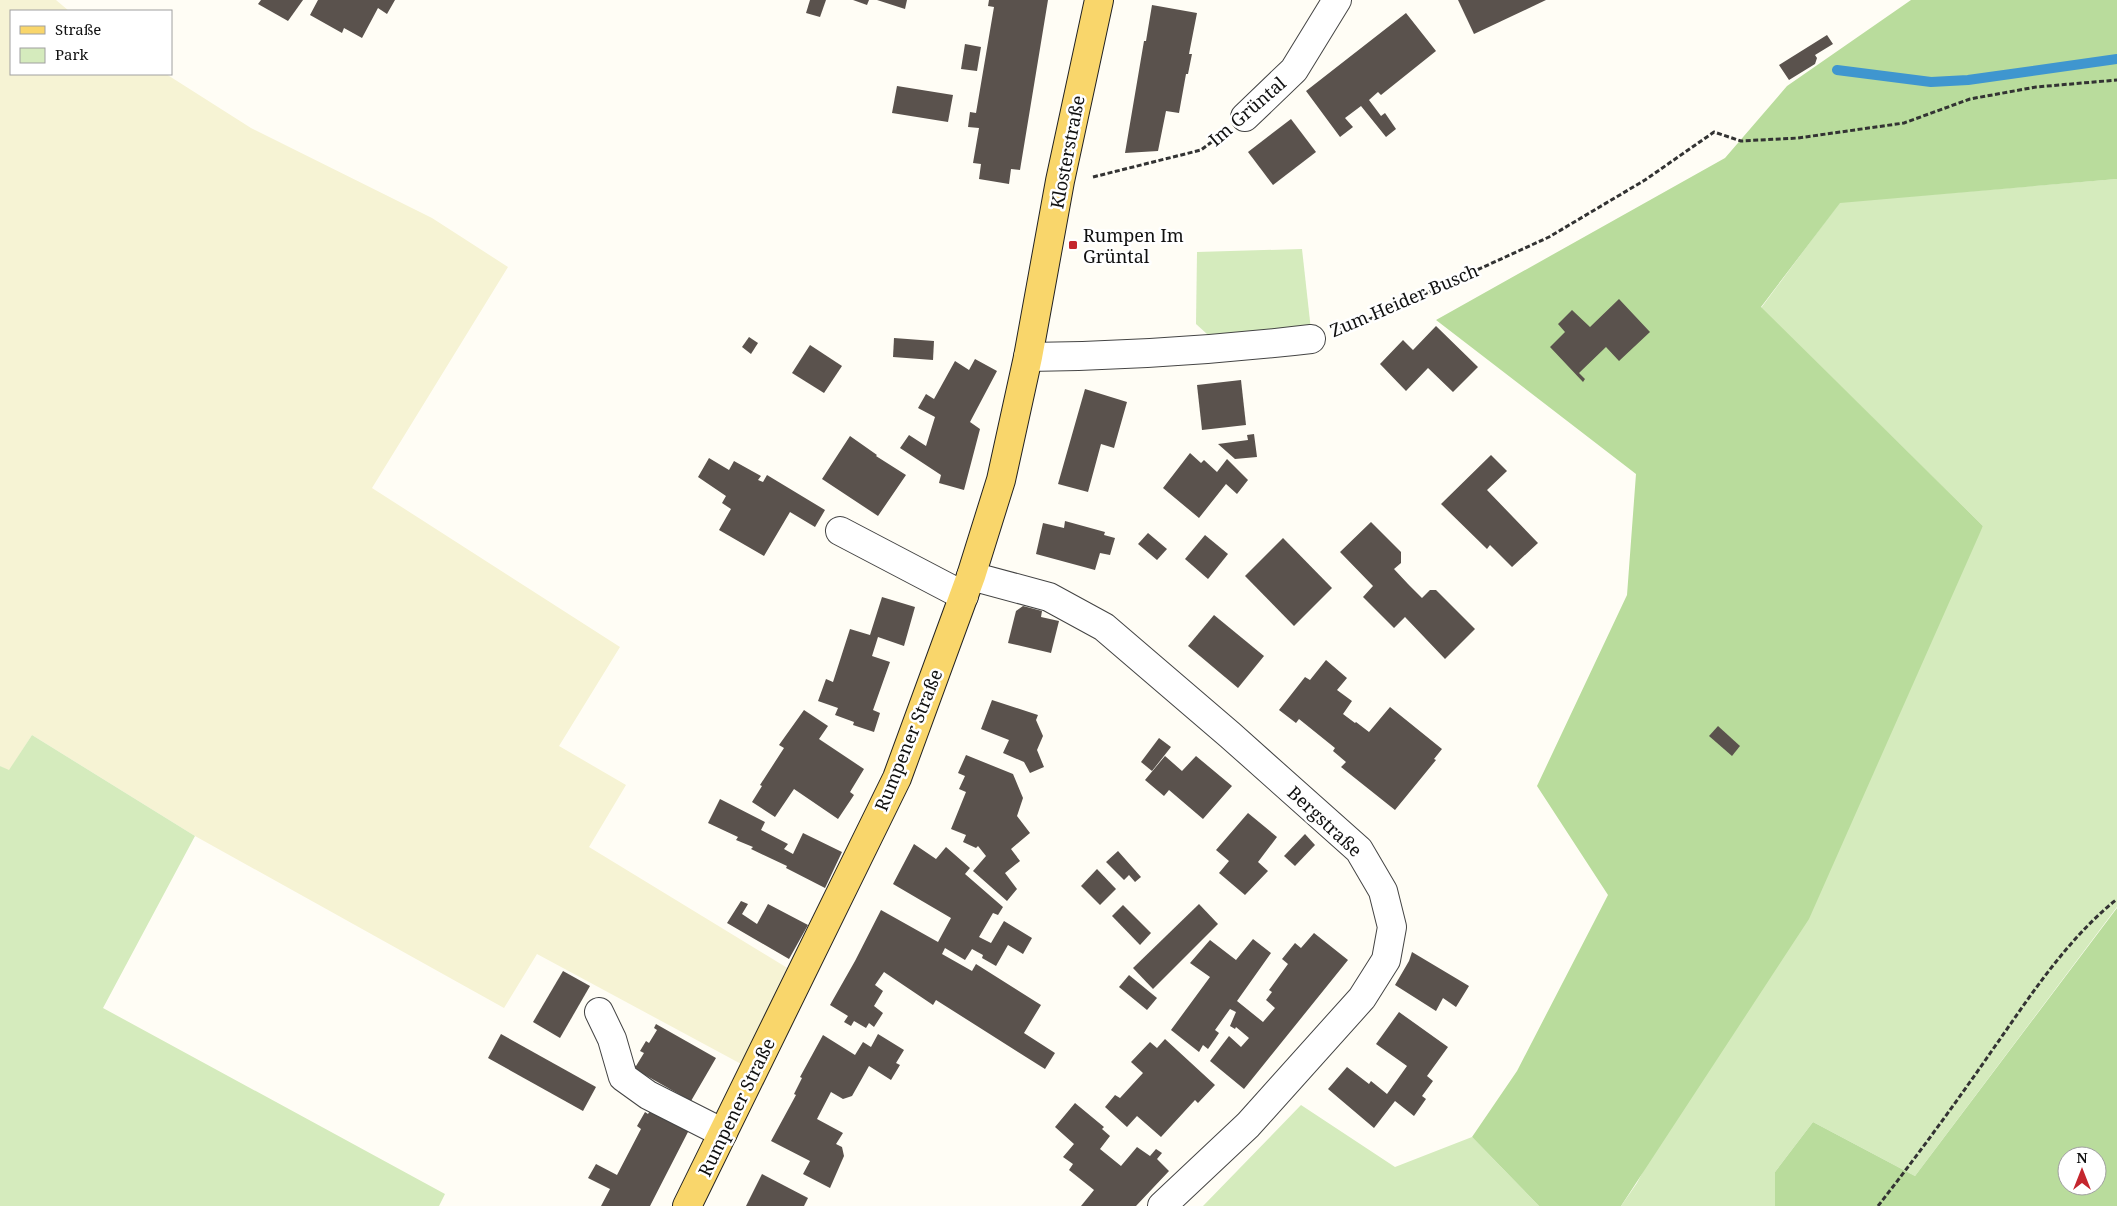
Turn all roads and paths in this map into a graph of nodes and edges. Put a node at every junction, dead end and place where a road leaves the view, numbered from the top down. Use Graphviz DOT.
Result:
graph roads {
  1 [pos="1099,0"];
  2 [pos="1337,0"];
  3 [pos="2117,80"];
  4 [pos="1245,117"];
  5 [pos="1060,181"];
  6 [pos="1037,305"];
  7 [pos="1311,339"];
  8 [pos="1028,357"];
  9 [pos="840,530"];
  10 [pos="967,586"];
  11 [pos="2117,899"];
  12 [pos="599,1012"];
  13 [pos="723,1133"];
  14 [pos="688,1206"];
  15 [pos="1162,1206"];
  16 [pos="1878,1206"];
  1 -- 5 [label="main road, Klosterstraße"];
  2 -- 4 [label="street, Im Grüntal"];
  3 -- 7 [label="path, Zum Heider Busch"];
  4 -- 5 [label="path, Im Grüntal"];
  5 -- 6 [label="main road, Klosterstraße"];
  6 -- 8 [label="main road, Rumpener Straße"];
  7 -- 8 [label="street, Zum Heider Busch"];
  8 -- 10 [label="main road, Rumpener Straße"];
  9 -- 10 [label="street, Bergstraße"];
  10 -- 13 [label="main road, Rumpener Straße"];
  10 -- 15 [label="street, Bergstraße"];
  11 -- 16 [label="path"];
  12 -- 13 [label="street"];
  13 -- 14 [label="main road, Rumpener Straße"];
}
